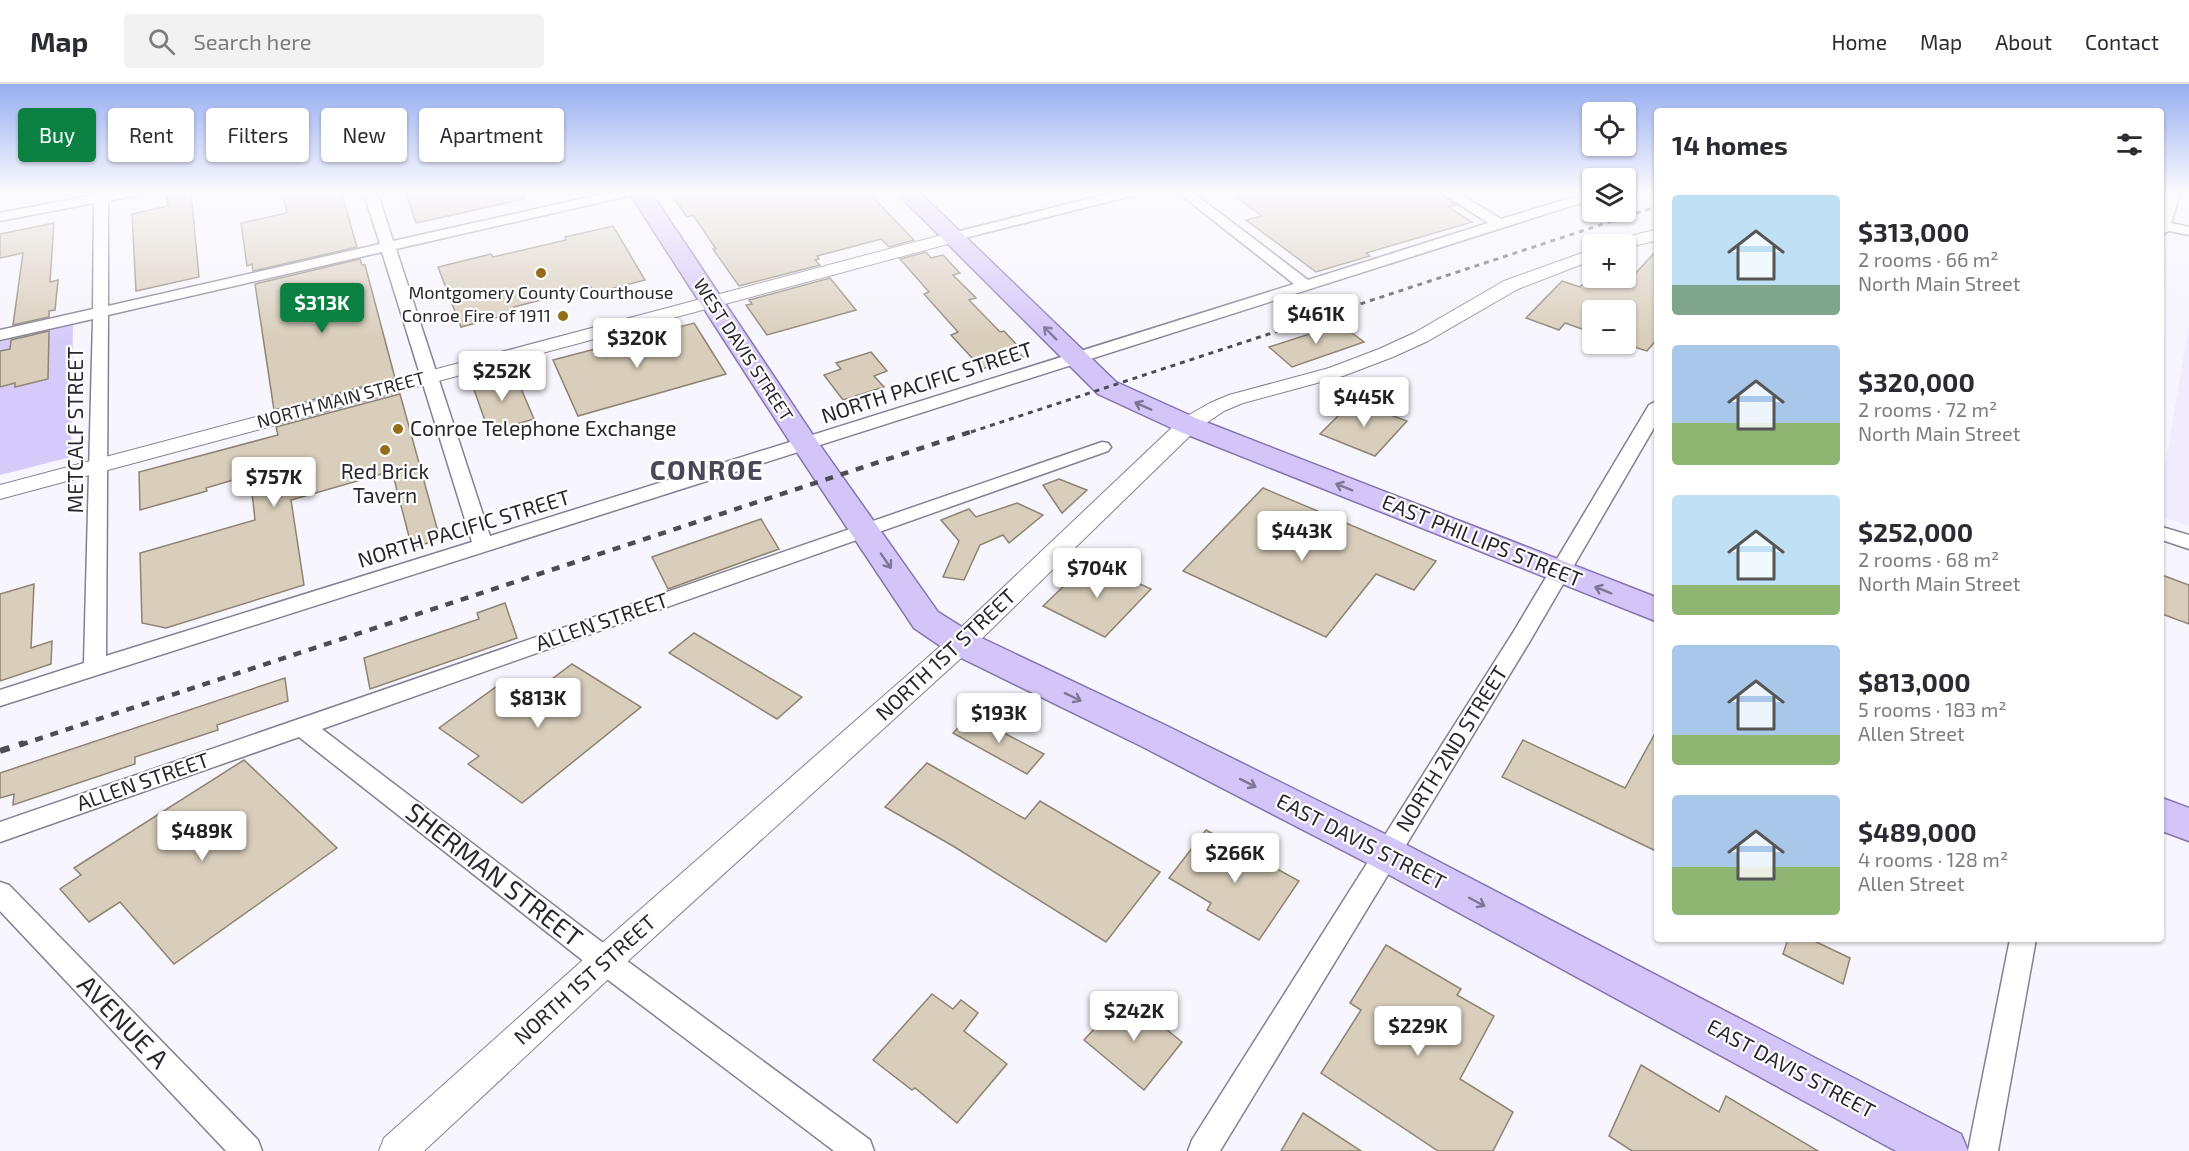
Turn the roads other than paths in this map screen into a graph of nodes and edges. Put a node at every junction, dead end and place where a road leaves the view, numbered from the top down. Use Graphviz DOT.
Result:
graph roads {
  1 [pos="100,241"];
  2 [pos="386,241"];
  3 [pos="411,241"];
  4 [pos="672,241"];
  5 [pos="939,241"];
  6 [pos="957,241"];
  7 [pos="1248,241"];
  8 [pos="1446,241"];
  9 [pos="388,246"];
  10 [pos="1582,258"];
  11 [pos="1305,285"];
  12 [pos="711,301"];
  13 [pos="99,313"];
  14 [pos="0,335"];
  15 [pos="1076,359"];
  16 [pos="429,376"];
  17 [pos="1654,412"];
  18 [pos="1188,425"];
  19 [pos="806,445"];
  20 [pos="1102,447"];
  21 [pos="100,465"];
  22 [pos="829,479"];
  23 [pos="0,492"];
  24 [pos="865,530"];
  25 [pos="2164,534"];
  26 [pos="2189,542"];
  27 [pos="484,547"];
  28 [pos="1560,572"];
  29 [pos="1654,609"];
  30 [pos="961,643"];
  31 [pos="95,669"];
  32 [pos="0,698"];
  33 [pos="302,726"];
  34 [pos="2164,815"];
  35 [pos="2189,825"];
  36 [pos="0,832"];
  37 [pos="1387,854"];
  38 [pos="0,893"];
  39 [pos="2022,942"];
  40 [pos="605,961"];
  41 [pos="247,1151"];
  42 [pos="397,1151"];
  43 [pos="859,1151"];
  44 [pos="1203,1151"];
  45 [pos="1944,1151"];
  46 [pos="1983,1151"];
  1 -- 13 [label="street, METCALF STREET"];
  2 -- 9 [label="street"];
  3 -- 9 [label="street"];
  4 -- 12 [label="main road, WEST DAVIS STREET"];
  5 -- 12 [label="street, NORTH MAIN STREET"];
  15 -- 6 [label="main road, EAST PHILLIPS STREET, one-way"];
  7 -- 11 [label="street"];
  8 -- 11 [label="street, NORTH PACIFIC STREET"];
  9 -- 13 [label="street"];
  9 -- 16 [label="street"];
  10 -- 18 [label="street, NORTH 1ST STREET"];
  11 -- 15 [label="street, NORTH PACIFIC STREET"];
  12 -- 16 [label="street, NORTH MAIN STREET"];
  12 -- 19 [label="main road, WEST DAVIS STREET"];
  13 -- 14 [label="street"];
  13 -- 21 [label="street, METCALF STREET"];
  18 -- 15 [label="main road, EAST PHILLIPS STREET, one-way"];
  15 -- 19 [label="street, NORTH PACIFIC STREET"];
  16 -- 21 [label="street, NORTH MAIN STREET"];
  16 -- 27 [label="street"];
  17 -- 28 [label="street, NORTH 2ND STREET"];
  28 -- 18 [label="main road, EAST PHILLIPS STREET, one-way"];
  18 -- 30 [label="street, NORTH 1ST STREET"];
  19 -- 22 [label="main road, WEST DAVIS STREET"];
  19 -- 27 [label="street, NORTH PACIFIC STREET"];
  20 -- 24 [label="street, ALLEN STREET"];
  21 -- 23 [label="street, NORTH MAIN STREET"];
  21 -- 31 [label="street, METCALF STREET"];
  22 -- 24 [label="main road, EAST DAVIS STREET"];
  24 -- 30 [label="main road, EAST DAVIS STREET, one-way"];
  24 -- 33 [label="street, ALLEN STREET"];
  25 -- 26 [label="street"];
  27 -- 31 [label="street, NORTH PACIFIC STREET"];
  29 -- 28 [label="main road, EAST PHILLIPS STREET, one-way"];
  28 -- 37 [label="street, NORTH 2ND STREET"];
  30 -- 37 [label="main road, EAST DAVIS STREET, one-way"];
  30 -- 40 [label="street, NORTH 1ST STREET"];
  31 -- 32 [label="street, NORTH PACIFIC STREET"];
  33 -- 36 [label="street, ALLEN STREET"];
  33 -- 40 [label="street, SHERMAN STREET"];
  34 -- 35 [label="main road"];
  37 -- 44 [label="street, NORTH 2ND STREET"];
  37 -- 45 [label="main road, EAST DAVIS STREET, one-way"];
  38 -- 41 [label="street, AVENUE A"];
  39 -- 46 [label="street"];
  40 -- 42 [label="street, NORTH 1ST STREET"];
  40 -- 43 [label="street, SHERMAN STREET"];
}
